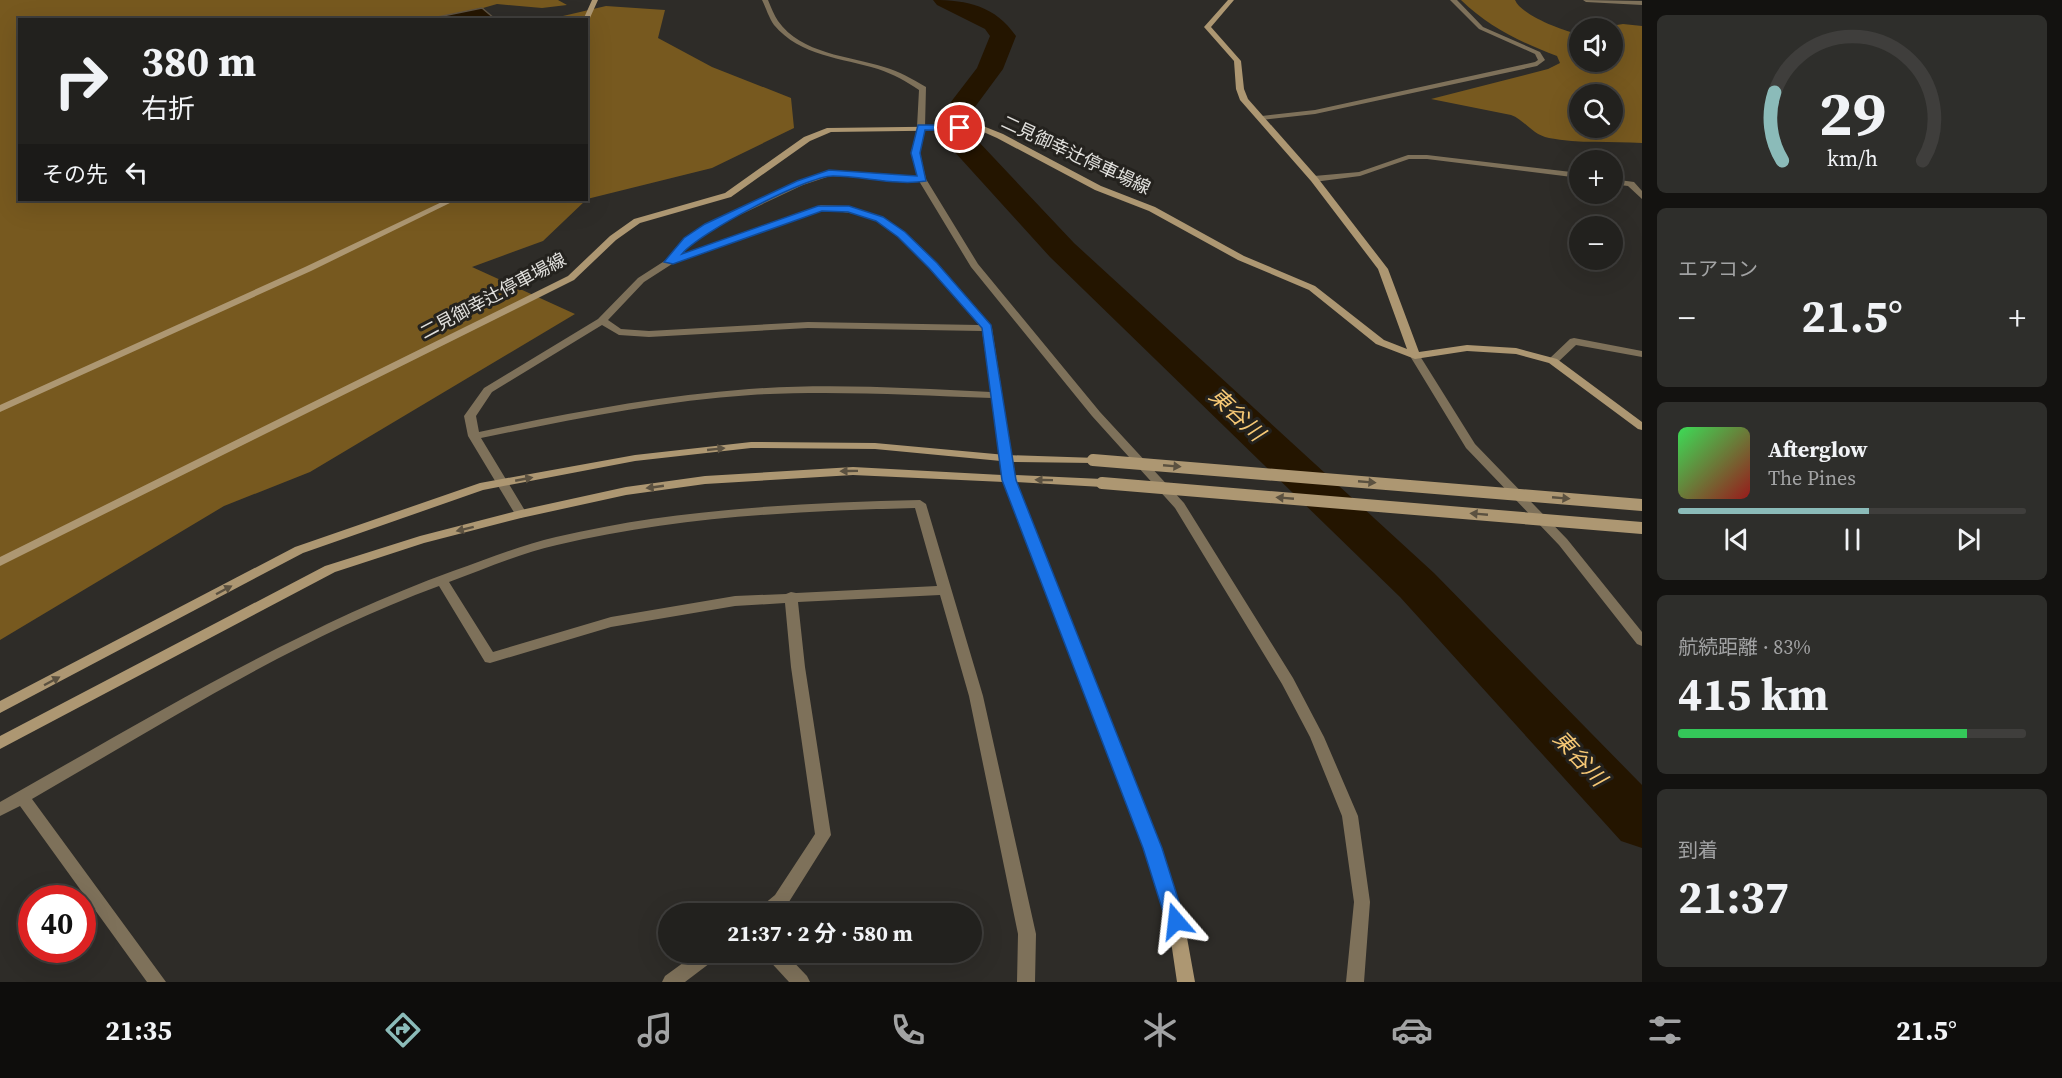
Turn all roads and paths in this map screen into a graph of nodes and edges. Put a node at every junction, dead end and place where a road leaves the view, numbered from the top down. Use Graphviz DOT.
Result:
graph roads {
  1 [pos="595,0"];
  2 [pos="765,0"];
  3 [pos="1231,0"];
  4 [pos="1454,0"];
  5 [pos="1586,0"];
  6 [pos="1642,3"];
  7 [pos="587,18"];
  8 [pos="1262,118"];
  9 [pos="921,127"];
  10 [pos="1569,175"];
  11 [pos="922,179"];
  12 [pos="1314,179"];
  13 [pos="1623,183"];
  14 [pos="1642,196"];
  15 [pos="450,201"];
  16 [pos="669,262"];
  17 [pos="602,321"];
  18 [pos="987,328"];
  19 [pos="1642,354"];
  20 [pos="1415,356"];
  21 [pos="1553,361"];
  22 [pos="996,395"];
  23 [pos="0,409"];
  24 [pos="1642,427"];
  25 [pos="474,436"];
  26 [pos="1006,458"];
  27 [pos="1009,480"];
  28 [pos="502,483"];
  29 [pos="1642,505"];
  30 [pos="521,514"];
  31 [pos="1642,528"];
  32 [pos="0,562"];
  33 [pos="441,579"];
  34 [pos="946,590"];
  35 [pos="791,596"];
  36 [pos="1642,641"];
  37 [pos="0,708"];
  38 [pos="0,743"];
  39 [pos="22,797"];
  40 [pos="0,810"];
  41 [pos="777,903"];
  42 [pos="697,963"];
  43 [pos="782,963"];
  44 [pos="157,982"];
  45 [pos="671,982"];
  46 [pos="801,982"];
  47 [pos="1026,982"];
  48 [pos="1186,982"];
  49 [pos="1355,982"];
  1 -- 7 [label="street"];
  2 -- 9 [label="street"];
  3 -- 8 [label="street"];
  4 -- 8 [label="street"];
  5 -- 6 [label="street"];
  8 -- 12 [label="street"];
  9 -- 11 [label="street"];
  9 -- 20 [label="street, 二見御幸辻停車場線"];
  9 -- 32 [label="street, 二見御幸辻停車場線"];
  10 -- 12 [label="street"];
  11 -- 16 [label="street"];
  11 -- 49 [label="street"];
  12 -- 20 [label="street"];
  13 -- 14 [label="street"];
  15 -- 23 [label="street"];
  16 -- 17 [label="street"];
  16 -- 18 [label="street"];
  17 -- 18 [label="street"];
  17 -- 25 [label="street"];
  18 -- 22 [label="street"];
  19 -- 21 [label="street"];
  20 -- 21 [label="street"];
  20 -- 36 [label="street"];
  21 -- 24 [label="street"];
  22 -- 25 [label="street"];
  22 -- 26 [label="street"];
  25 -- 28 [label="street"];
  26 -- 27 [label="street"];
  28 -- 26 [label="street, one-way"];
  26 -- 29 [label="street, one-way, bridge"];
  27 -- 30 [label="street, one-way"];
  31 -- 27 [label="street, one-way, bridge"];
  27 -- 48 [label="street"];
  28 -- 30 [label="street"];
  37 -- 28 [label="street, one-way"];
  30 -- 38 [label="street, one-way"];
  33 -- 34 [label="street"];
  33 -- 35 [label="street"];
  33 -- 39 [label="street"];
  34 -- 35 [label="street"];
  34 -- 47 [label="street"];
  35 -- 41 [label="street"];
  39 -- 40 [label="street"];
  39 -- 44 [label="street"];
  42 -- 45 [label="street"];
  43 -- 46 [label="street"];
}
